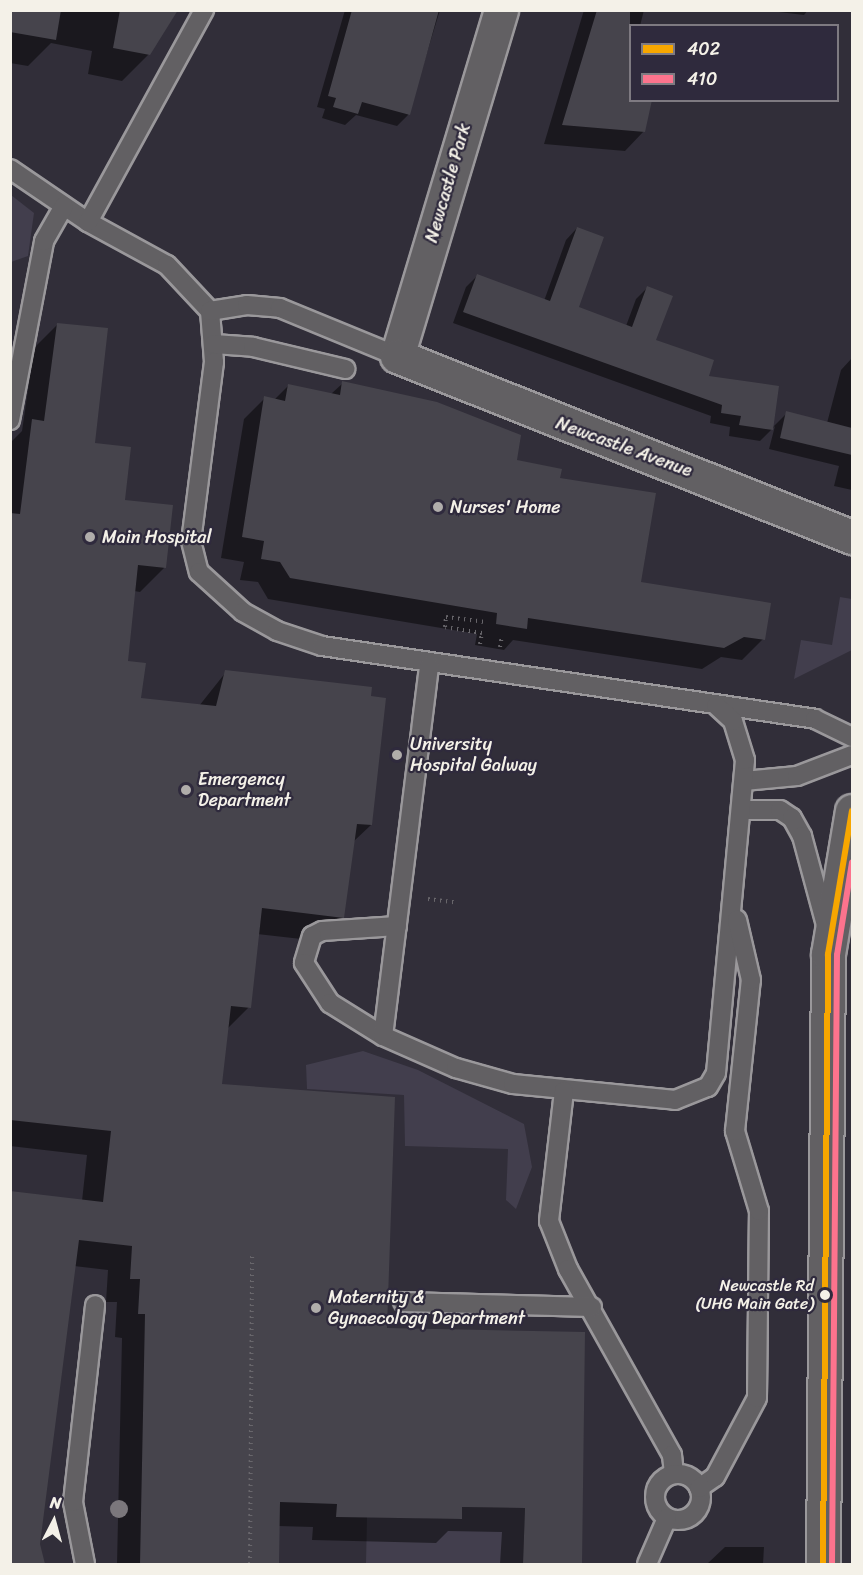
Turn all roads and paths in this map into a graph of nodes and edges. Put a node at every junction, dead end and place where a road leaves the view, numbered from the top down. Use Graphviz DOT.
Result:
graph roads {
  1 [pos="204,10"];
  2 [pos="501,10"];
  3 [pos="10,169"];
  4 [pos="63,206"];
  5 [pos="88,222"];
  6 [pos="210,311"];
  7 [pos="214,344"];
  8 [pos="397,356"];
  9 [pos="345,369"];
  10 [pos="10,420"];
  11 [pos="852,537"];
  12 [pos="486,622"];
  13 [pos="479,650"];
  14 [pos="429,666"];
  15 [pos="716,705"];
  16 [pos="852,737"];
  17 [pos="852,754"];
  18 [pos="744,781"];
  19 [pos="742,810"];
  20 [pos="852,811"];
  21 [pos="734,907"];
  22 [pos="397,926"];
  23 [pos="829,938"];
  24 [pos="383,1036"];
  25 [pos="564,1091"];
  26 [pos="252,1253"];
  27 [pos="404,1302"];
  28 [pos="95,1305"];
  29 [pos="592,1307"];
  30 [pos="674,1474"];
  31 [pos="699,1488"];
  32 [pos="666,1518"];
  33 [pos="85,1564"];
  34 [pos="250,1564"];
  35 [pos="647,1564"];
  36 [pos="823,1564"];
  1 -- 5 [label="lane"];
  2 -- 8 [label="street, Newcastle Park"];
  3 -- 4 [label="lane"];
  4 -- 5 [label="lane"];
  4 -- 10 [label="lane"];
  5 -- 6 [label="lane"];
  6 -- 7 [label="lane"];
  6 -- 8 [label="lane"];
  7 -- 9 [label="lane"];
  7 -- 14 [label="lane"];
  8 -- 11 [label="street, Newcastle Avenue"];
  12 -- 13 [label="path"];
  14 -- 15 [label="lane"];
  14 -- 22 [label="lane"];
  15 -- 16 [label="lane"];
  15 -- 18 [label="lane"];
  17 -- 18 [label="lane"];
  18 -- 19 [label="lane"];
  19 -- 21 [label="lane"];
  19 -- 23 [label="lane"];
  20 -- 23 [label="street"];
  21 -- 25 [label="lane"];
  21 -- 31 [label="lane"];
  22 -- 24 [label="lane"];
  22 -- 24 [label="lane"];
  23 -- 36 [label="street"];
  24 -- 25 [label="lane"];
  25 -- 29 [label="lane"];
  26 -- 34 [label="path"];
  27 -- 29 [label="lane"];
  28 -- 33 [label="lane"];
  29 -- 30 [label="lane"];
  30 -- 31 [label="lane"];
  30 -- 32 [label="lane"];
  31 -- 32 [label="lane"];
  32 -- 35 [label="lane"];
}
